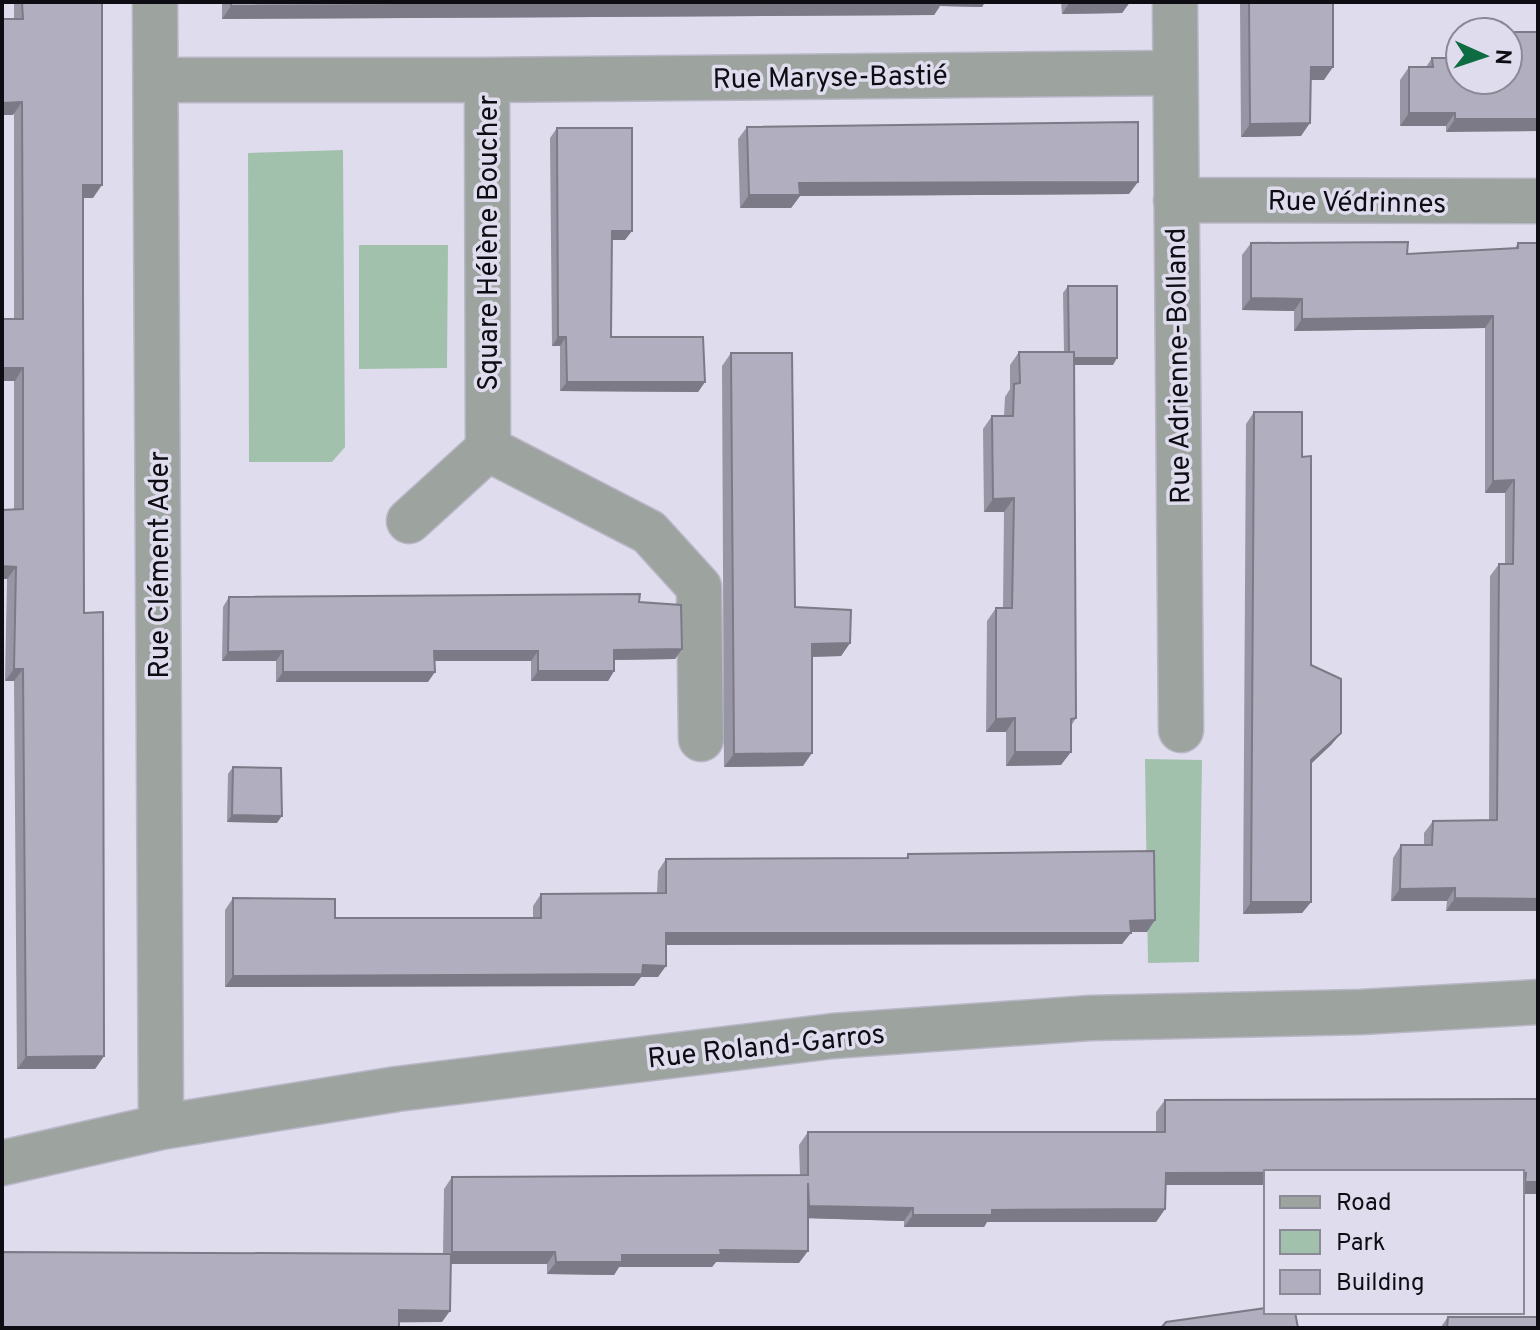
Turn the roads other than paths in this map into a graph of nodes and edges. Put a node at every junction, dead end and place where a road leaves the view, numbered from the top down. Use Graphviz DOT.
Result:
graph roads {
  1 [pos="155,2"];
  2 [pos="1175,2"];
  3 [pos="1173,73"];
  4 [pos="156,80"];
  5 [pos="487,80"];
  6 [pos="1176,200"];
  7 [pos="1538,201"];
  8 [pos="488,449"];
  9 [pos="409,521"];
  10 [pos="1181,730"];
  11 [pos="701,739"];
  12 [pos="1538,1002"];
  13 [pos="161,1127"];
  14 [pos="2,1163"];
  1 -- 4 [label="street, Rue Clément Ader"];
  2 -- 3 [label="street, Rue Adrienne-Bolland"];
  3 -- 5 [label="street, Rue Maryse-Bastié"];
  3 -- 6 [label="street, Rue Adrienne-Bolland"];
  4 -- 5 [label="street, Square Hélène Boucher"];
  4 -- 13 [label="street, Rue Clément Ader"];
  5 -- 8 [label="street, Square Hélène Boucher"];
  6 -- 7 [label="street, Rue Védrinnes"];
  6 -- 10 [label="street, Rue Adrienne-Bolland"];
  8 -- 9 [label="street"];
  8 -- 11 [label="street"];
  12 -- 13 [label="street, Rue Roland-Garros"];
  13 -- 14 [label="street, Rue Roland-Garros"];
}
